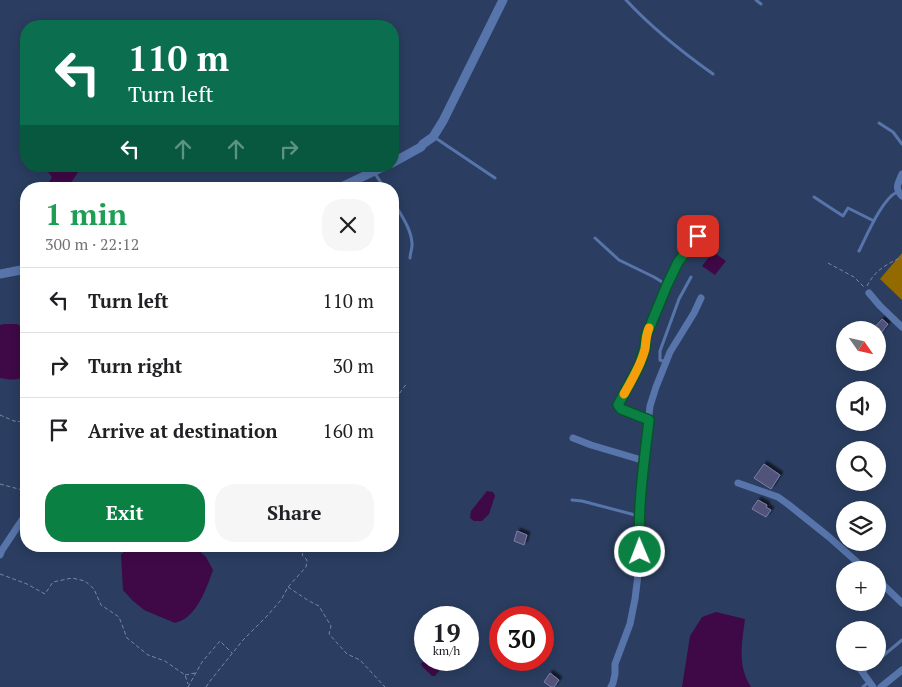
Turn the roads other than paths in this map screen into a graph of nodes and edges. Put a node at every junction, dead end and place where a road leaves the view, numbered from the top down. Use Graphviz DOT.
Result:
graph roads {
  1 [pos="503,0"];
  2 [pos="626,0"];
  3 [pos="756,0"];
  4 [pos="761,4"];
  5 [pos="713,74"];
  6 [pos="878,123"];
  7 [pos="433,137"];
  8 [pos="902,144"];
  9 [pos="399,160"];
  10 [pos="374,172"];
  11 [pos="902,174"];
  12 [pos="495,178"];
  13 [pos="352,182"];
  14 [pos="380,182"];
  15 [pos="900,194"];
  16 [pos="814,197"];
  17 [pos="399,212"];
  18 [pos="874,221"];
  19 [pos="698,236"];
  20 [pos="595,238"];
  21 [pos="859,251"];
  22 [pos="410,258"];
  23 [pos="678,262"];
  24 [pos="20,270"];
  25 [pos="0,274"];
  26 [pos="691,277"];
  27 [pos="667,285"];
  28 [pos="869,293"];
  29 [pos="701,298"];
  30 [pos="902,327"];
  31 [pos="666,362"];
  32 [pos="649,420"];
  33 [pos="573,438"];
  34 [pos="644,461"];
  35 [pos="738,482"];
  36 [pos="572,500"];
  37 [pos="639,516"];
  38 [pos="20,523"];
  39 [pos="0,555"];
  40 [pos="856,561"];
  41 [pos="886,588"];
  42 [pos="902,603"];
  43 [pos="902,640"];
  44 [pos="886,654"];
  45 [pos="902,670"];
  46 [pos="865,671"];
  47 [pos="863,673"];
  48 [pos="871,684"];
  49 [pos="611,687"];
  50 [pos="863,687"];
  51 [pos="881,687"];
  1 -- 7 [label="street"];
  2 -- 5 [label="lane"];
  3 -- 4 [label="lane"];
  6 -- 8 [label="lane"];
  7 -- 9 [label="street"];
  7 -- 12 [label="lane"];
  10 -- 13 [label="street"];
  10 -- 14 [label="lane"];
  11 -- 15 [label="street"];
  15 -- 18 [label="lane"];
  16 -- 18 [label="lane"];
  17 -- 22 [label="lane"];
  18 -- 21 [label="lane"];
  19 -- 23 [label="lane"];
  20 -- 27 [label="lane"];
  23 -- 27 [label="street"];
  24 -- 25 [label="street"];
  26 -- 31 [label="lane"];
  27 -- 32 [label="street"];
  28 -- 30 [label="street"];
  29 -- 31 [label="street"];
  31 -- 32 [label="street"];
  32 -- 34 [label="street"];
  33 -- 34 [label="street"];
  34 -- 37 [label="street"];
  35 -- 40 [label="street"];
  36 -- 37 [label="lane"];
  37 -- 49 [label="street"];
  38 -- 39 [label="street"];
  41 -- 42 [label="street"];
  43 -- 44 [label="lane"];
  45 -- 51 [label="street"];
  46 -- 47 [label="lane"];
  47 -- 48 [label="street"];
  48 -- 50 [label="lane"];
}
